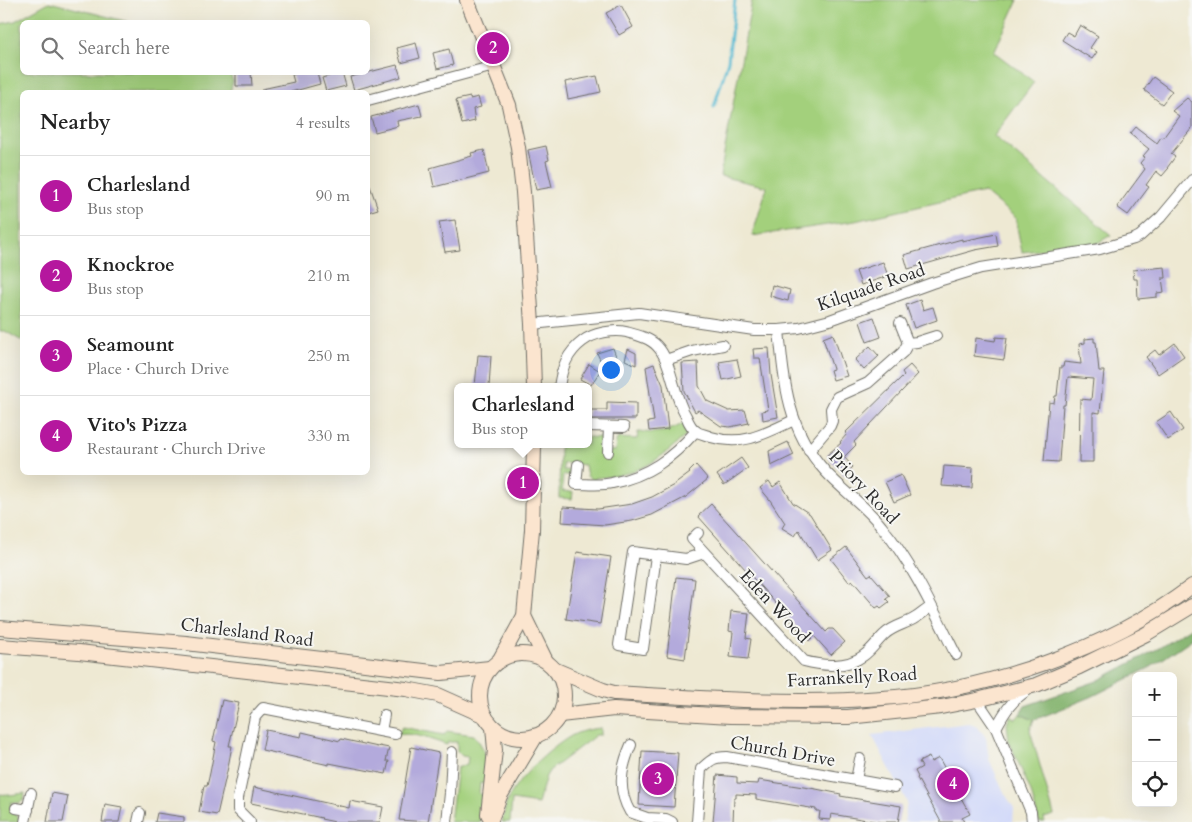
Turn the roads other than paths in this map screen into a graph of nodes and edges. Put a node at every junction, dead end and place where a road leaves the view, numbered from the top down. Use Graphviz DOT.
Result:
graph roads {
  1 [pos="467,0"];
  2 [pos="494,66"];
  3 [pos="370,99"];
  4 [pos="1192,180"];
  5 [pos="900,323"];
  6 [pos="532,324"];
  7 [pos="779,330"];
  8 [pos="936,336"];
  9 [pos="908,343"];
  10 [pos="723,345"];
  11 [pos="666,360"];
  12 [pos="534,383"];
  13 [pos="560,383"];
  14 [pos="794,420"];
  15 [pos="592,426"];
  16 [pos="609,427"];
  17 [pos="624,427"];
  18 [pos="696,432"];
  19 [pos="534,448"];
  20 [pos="809,451"];
  21 [pos="608,452"];
  22 [pos="578,465"];
  23 [pos="698,533"];
  24 [pos="704,553"];
  25 [pos="656,556"];
  26 [pos="1192,586"];
  27 [pos="1192,606"];
  28 [pos="931,607"];
  29 [pos="524,616"];
  30 [pos="0,628"];
  31 [pos="0,646"];
  32 [pos="956,655"];
  33 [pos="494,664"];
  34 [pos="551,666"];
  35 [pos="1036,685"];
  36 [pos="977,700"];
  37 [pos="384,714"];
  38 [pos="560,715"];
  39 [pos="489,722"];
  40 [pos="996,728"];
  41 [pos="381,731"];
  42 [pos="395,734"];
  43 [pos="536,736"];
  44 [pos="630,745"];
  45 [pos="452,752"];
  46 [pos="860,759"];
  47 [pos="856,780"];
  48 [pos="895,788"];
  49 [pos="32,792"];
  50 [pos="16,808"];
  51 [pos="28,810"];
  52 [pos="25,822"];
  53 [pos="250,822"];
  54 [pos="447,822"];
  55 [pos="489,822"];
  56 [pos="672,822"];
  57 [pos="697,822"];
  58 [pos="1032,822"];
  1 -- 2 [label="main road"];
  2 -- 3 [label="street"];
  2 -- 6 [label="main road"];
  4 -- 7 [label="street, Kilquade Road"];
  5 -- 9 [label="street"];
  6 -- 7 [label="street, Kilquade Road"];
  6 -- 12 [label="main road"];
  7 -- 14 [label="street, Priory Road"];
  8 -- 9 [label="street"];
  9 -- 20 [label="street"];
  10 -- 11 [label="street"];
  11 -- 13 [label="street"];
  11 -- 18 [label="street"];
  14 -- 18 [label="street"];
  14 -- 20 [label="street, Priory Road"];
  15 -- 16 [label="street"];
  16 -- 17 [label="street"];
  16 -- 21 [label="street"];
  18 -- 22 [label="street"];
  19 -- 29 [label="main road"];
  20 -- 28 [label="street, Priory Road"];
  23 -- 24 [label="street, Eden Wood"];
  24 -- 25 [label="street"];
  24 -- 28 [label="street, Eden Wood"];
  25 -- 25 [label="street"];
  26 -- 34 [label="main road, Farrankelly Road"];
  27 -- 35 [label="main road, Farrankelly Road"];
  28 -- 32 [label="street, Priory Road"];
  29 -- 33 [label="main road"];
  29 -- 34 [label="main road"];
  30 -- 33 [label="main road, Charlesland Road"];
  31 -- 39 [label="main road"];
  33 -- 34 [label="main road"];
  33 -- 39 [label="main road"];
  34 -- 38 [label="main road"];
  35 -- 36 [label="main road, Farrankelly Road"];
  35 -- 40 [label="street"];
  36 -- 38 [label="main road, Farrankelly Road"];
  36 -- 40 [label="street"];
  37 -- 41 [label="street"];
  38 -- 43 [label="main road"];
  39 -- 43 [label="main road"];
  39 -- 55 [label="main road"];
  40 -- 58 [label="street"];
  41 -- 42 [label="street"];
  41 -- 53 [label="street"];
  43 -- 55 [label="main road"];
  44 -- 56 [label="street"];
  45 -- 54 [label="street"];
  46 -- 47 [label="street, Church Drive"];
  47 -- 48 [label="street, Church Drive"];
  47 -- 57 [label="street, Church Drive"];
  49 -- 51 [label="street"];
  50 -- 51 [label="street"];
  51 -- 52 [label="street"];
}
